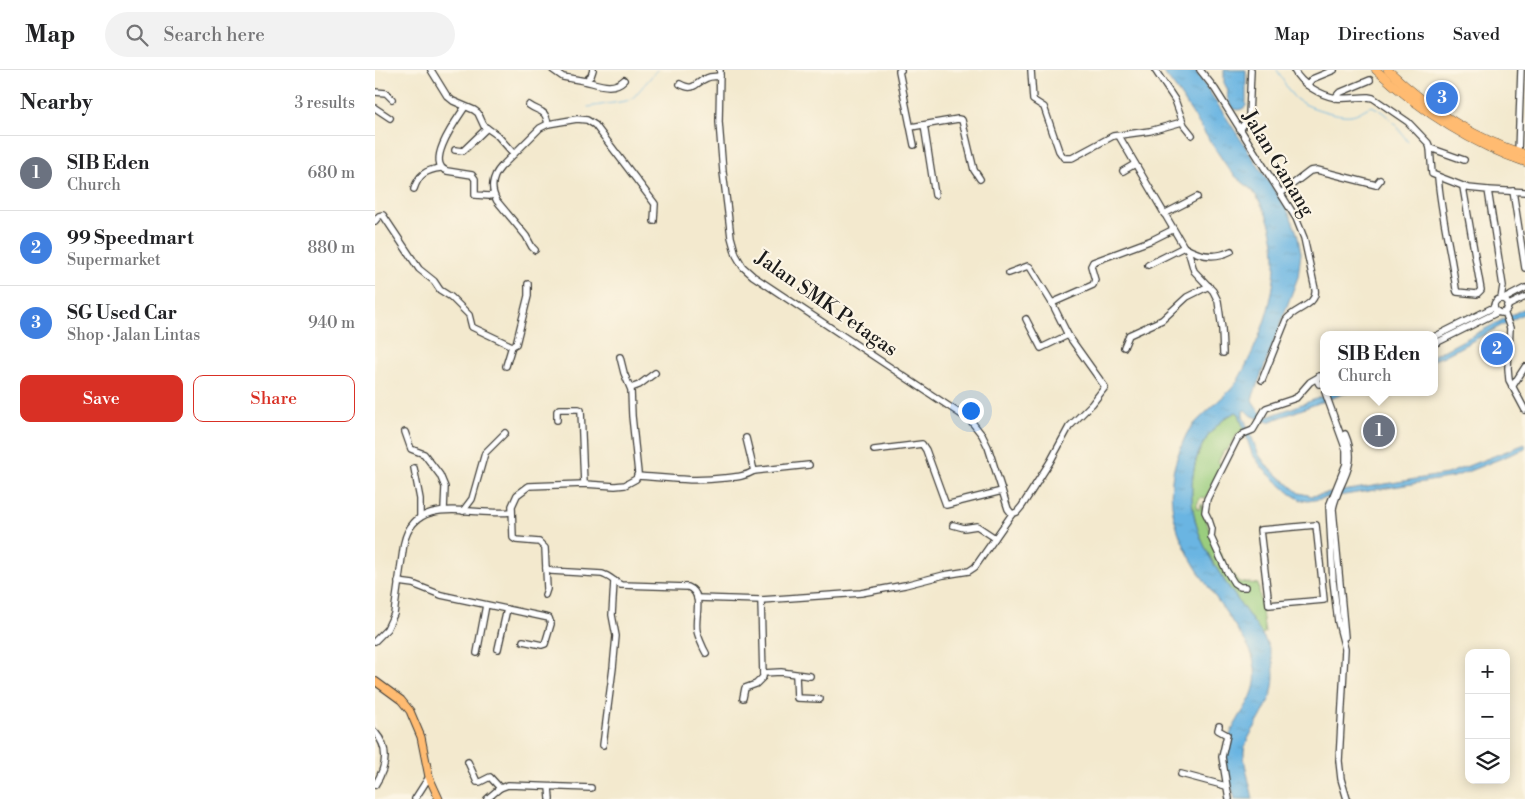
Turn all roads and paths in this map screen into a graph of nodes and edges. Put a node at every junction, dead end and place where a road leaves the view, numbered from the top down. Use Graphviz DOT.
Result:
graph roads {
  1 [pos="431,70"];
  2 [pos="553,70"];
  3 [pos="593,70"];
  4 [pos="900,70"];
  5 [pos="1031,70"];
  6 [pos="1155,70"];
  7 [pos="1200,70"];
  8 [pos="1251,70"];
  9 [pos="1294,70"];
  10 [pos="1334,70"];
  11 [pos="1376,70"];
  12 [pos="1388,70"];
  13 [pos="1521,70"];
  14 [pos="720,73"];
  15 [pos="623,80"];
  16 [pos="1370,80"];
  17 [pos="585,81"];
  18 [pos="679,84"];
  19 [pos="1307,85"];
  20 [pos="375,92"];
  21 [pos="1335,98"];
  22 [pos="392,99"];
  23 [pos="529,105"];
  24 [pos="465,106"];
  25 [pos="375,108"];
  26 [pos="390,118"];
  27 [pos="1182,122"];
  28 [pos="548,124"];
  29 [pos="924,125"];
  30 [pos="911,127"];
  31 [pos="487,128"];
  32 [pos="1240,130"];
  33 [pos="1192,135"];
  34 [pos="1119,136"];
  35 [pos="914,145"];
  36 [pos="1430,148"];
  37 [pos="1499,148"];
  38 [pos="455,150"];
  39 [pos="1522,153"];
  40 [pos="514,154"];
  41 [pos="1464,160"];
  42 [pos="1525,162"];
  43 [pos="1135,164"];
  44 [pos="441,168"];
  45 [pos="1123,171"];
  46 [pos="1438,176"];
  47 [pos="980,179"];
  48 [pos="1381,180"];
  49 [pos="1463,187"];
  50 [pos="415,189"];
  51 [pos="1488,190"];
  52 [pos="1513,191"];
  53 [pos="1525,192"];
  54 [pos="1281,193"];
  55 [pos="493,195"];
  56 [pos="935,195"];
  57 [pos="1197,197"];
  58 [pos="1164,214"];
  59 [pos="375,221"];
  60 [pos="654,221"];
  61 [pos="1172,230"];
  62 [pos="1186,249"];
  63 [pos="535,250"];
  64 [pos="1231,251"];
  65 [pos="1148,265"];
  66 [pos="1525,268"];
  67 [pos="1009,273"];
  68 [pos="528,284"];
  69 [pos="1209,286"];
  70 [pos="1525,288"];
  71 [pos="1525,297"];
  72 [pos="1503,299"];
  73 [pos="1052,302"];
  74 [pos="1502,311"];
  75 [pos="1026,319"];
  76 [pos="1068,335"];
  77 [pos="1438,335"];
  78 [pos="1438,342"];
  79 [pos="512,346"];
  80 [pos="1124,347"];
  81 [pos="1223,353"];
  82 [pos="620,357"];
  83 [pos="506,366"];
  84 [pos="1525,367"];
  85 [pos="655,373"];
  86 [pos="1262,380"];
  87 [pos="1320,386"];
  88 [pos="1512,387"];
  89 [pos="631,388"];
  90 [pos="1327,396"];
  91 [pos="1525,410"];
  92 [pos="557,420"];
  93 [pos="405,432"];
  94 [pos="505,433"];
  95 [pos="746,438"];
  96 [pos="874,450"];
  97 [pos="809,465"];
  98 [pos="414,468"];
  99 [pos="754,471"];
  100 [pos="637,476"];
  101 [pos="584,484"];
  102 [pos="1002,491"];
  103 [pos="444,510"];
  104 [pos="463,511"];
  105 [pos="511,512"];
  106 [pos="1012,514"];
  107 [pos="420,517"];
  108 [pos="953,525"];
  109 [pos="995,538"];
  110 [pos="546,568"];
  111 [pos="1336,571"];
  112 [pos="1321,572"];
  113 [pos="1337,580"];
  114 [pos="613,581"];
  115 [pos="398,582"];
  116 [pos="1322,582"];
  117 [pos="1246,588"];
  118 [pos="545,595"];
  119 [pos="697,598"];
  120 [pos="761,600"];
  121 [pos="486,605"];
  122 [pos="507,609"];
  123 [pos="375,641"];
  124 [pos="523,641"];
  125 [pos="498,649"];
  126 [pos="477,653"];
  127 [pos="706,653"];
  128 [pos="763,673"];
  129 [pos="796,675"];
  130 [pos="810,676"];
  131 [pos="375,681"];
  132 [pos="743,698"];
  133 [pos="820,699"];
  134 [pos="1219,726"];
  135 [pos="375,732"];
  136 [pos="603,745"];
  137 [pos="468,762"];
  138 [pos="1181,774"];
  139 [pos="429,777"];
  140 [pos="375,785"];
  141 [pos="1226,786"];
  142 [pos="549,787"];
  143 [pos="501,788"];
  144 [pos="591,788"];
  145 [pos="415,799"];
  146 [pos="439,799"];
  147 [pos="487,799"];
  148 [pos="551,799"];
  149 [pos="1229,799"];
  150 [pos="1347,799"];
  1 -- 24 [label="street"];
  2 -- 17 [label="street"];
  3 -- 17 [label="street"];
  4 -- 30 [label="street"];
  5 -- 34 [label="street"];
  6 -- 27 [label="street"];
  7 -- 32 [label="street, Jalan Ganang"];
  8 -- 32 [label="street"];
  9 -- 19 [label="street"];
  10 -- 19 [label="street"];
  11 -- 37 [label="highway"];
  12 -- 37 [label="highway"];
  13 -- 39 [label="street"];
  14 -- 18 [label="street"];
  14 -- 102 [label="street, Jalan SMK Petagas"];
  15 -- 17 [label="street"];
  16 -- 21 [label="street"];
  19 -- 21 [label="street"];
  20 -- 22 [label="street"];
  21 -- 36 [label="street"];
  23 -- 28 [label="street"];
  24 -- 31 [label="street"];
  24 -- 44 [label="street"];
  25 -- 26 [label="street"];
  27 -- 33 [label="street"];
  27 -- 34 [label="street"];
  28 -- 40 [label="street"];
  28 -- 60 [label="street"];
  29 -- 30 [label="street"];
  29 -- 47 [label="street"];
  29 -- 56 [label="street"];
  30 -- 35 [label="street"];
  31 -- 38 [label="street"];
  31 -- 40 [label="street"];
  32 -- 54 [label="street, Jalan Ganang"];
  34 -- 43 [label="street"];
  36 -- 41 [label="street"];
  36 -- 46 [label="street"];
  37 -- 39 [label="highway"];
  37 -- 42 [label="highway"];
  40 -- 55 [label="street"];
  43 -- 45 [label="street"];
  43 -- 58 [label="street"];
  44 -- 50 [label="street"];
  44 -- 55 [label="street"];
  46 -- 49 [label="street"];
  46 -- 49 [label="street"];
  48 -- 54 [label="street"];
  49 -- 51 [label="street"];
  51 -- 52 [label="street"];
  51 -- 72 [label="street"];
  52 -- 53 [label="street"];
  52 -- 66 [label="street"];
  54 -- 86 [label="street, Jalan Ganang"];
  55 -- 63 [label="street"];
  57 -- 58 [label="street"];
  58 -- 61 [label="street"];
  59 -- 79 [label="street"];
  61 -- 62 [label="street"];
  61 -- 73 [label="street"];
  62 -- 64 [label="street"];
  62 -- 65 [label="street"];
  62 -- 69 [label="street"];
  67 -- 73 [label="street"];
  68 -- 79 [label="street"];
  69 -- 80 [label="street"];
  69 -- 81 [label="street"];
  70 -- 72 [label="street"];
  71 -- 74 [label="street"];
  72 -- 74 [label="street"];
  72 -- 74 [label="street"];
  73 -- 76 [label="street"];
  74 -- 77 [label="street"];
  74 -- 78 [label="street"];
  74 -- 88 [label="street"];
  75 -- 76 [label="street"];
  76 -- 106 [label="street"];
  79 -- 83 [label="street"];
  82 -- 89 [label="street"];
  84 -- 88 [label="street"];
  85 -- 89 [label="street"];
  87 -- 117 [label="street"];
  88 -- 91 [label="street"];
  89 -- 100 [label="street"];
  90 -- 111 [label="street"];
  92 -- 101 [label="street"];
  93 -- 103 [label="street"];
  94 -- 104 [label="street"];
  95 -- 99 [label="street"];
  96 -- 102 [label="street"];
  97 -- 99 [label="street"];
  98 -- 107 [label="street"];
  99 -- 100 [label="street"];
  100 -- 101 [label="street"];
  101 -- 105 [label="street"];
  102 -- 106 [label="street, Jalan SMK Petagas"];
  103 -- 104 [label="street"];
  103 -- 107 [label="street"];
  104 -- 105 [label="street"];
  105 -- 110 [label="street"];
  106 -- 109 [label="street"];
  107 -- 115 [label="street"];
  108 -- 109 [label="street"];
  109 -- 120 [label="street"];
  110 -- 114 [label="street"];
  110 -- 118 [label="street"];
  111 -- 112 [label="street"];
  111 -- 113 [label="street"];
  112 -- 116 [label="street"];
  112 -- 116 [label="street"];
  113 -- 116 [label="street"];
  113 -- 150 [label="street"];
  114 -- 119 [label="street"];
  114 -- 136 [label="street"];
  115 -- 121 [label="street"];
  115 -- 123 [label="street"];
  119 -- 120 [label="street"];
  119 -- 127 [label="street"];
  120 -- 128 [label="street"];
  121 -- 122 [label="street"];
  121 -- 126 [label="street"];
  122 -- 124 [label="street"];
  122 -- 125 [label="street"];
  128 -- 129 [label="street"];
  128 -- 132 [label="street"];
  129 -- 130 [label="street"];
  129 -- 133 [label="street"];
  131 -- 139 [label="main road"];
  134 -- 141 [label="street"];
  135 -- 140 [label="street"];
  137 -- 143 [label="street"];
  138 -- 141 [label="street"];
  139 -- 145 [label="street"];
  139 -- 146 [label="main road"];
  141 -- 149 [label="street"];
  142 -- 143 [label="street"];
  142 -- 144 [label="street"];
  142 -- 148 [label="street"];
  143 -- 147 [label="street"];
}
